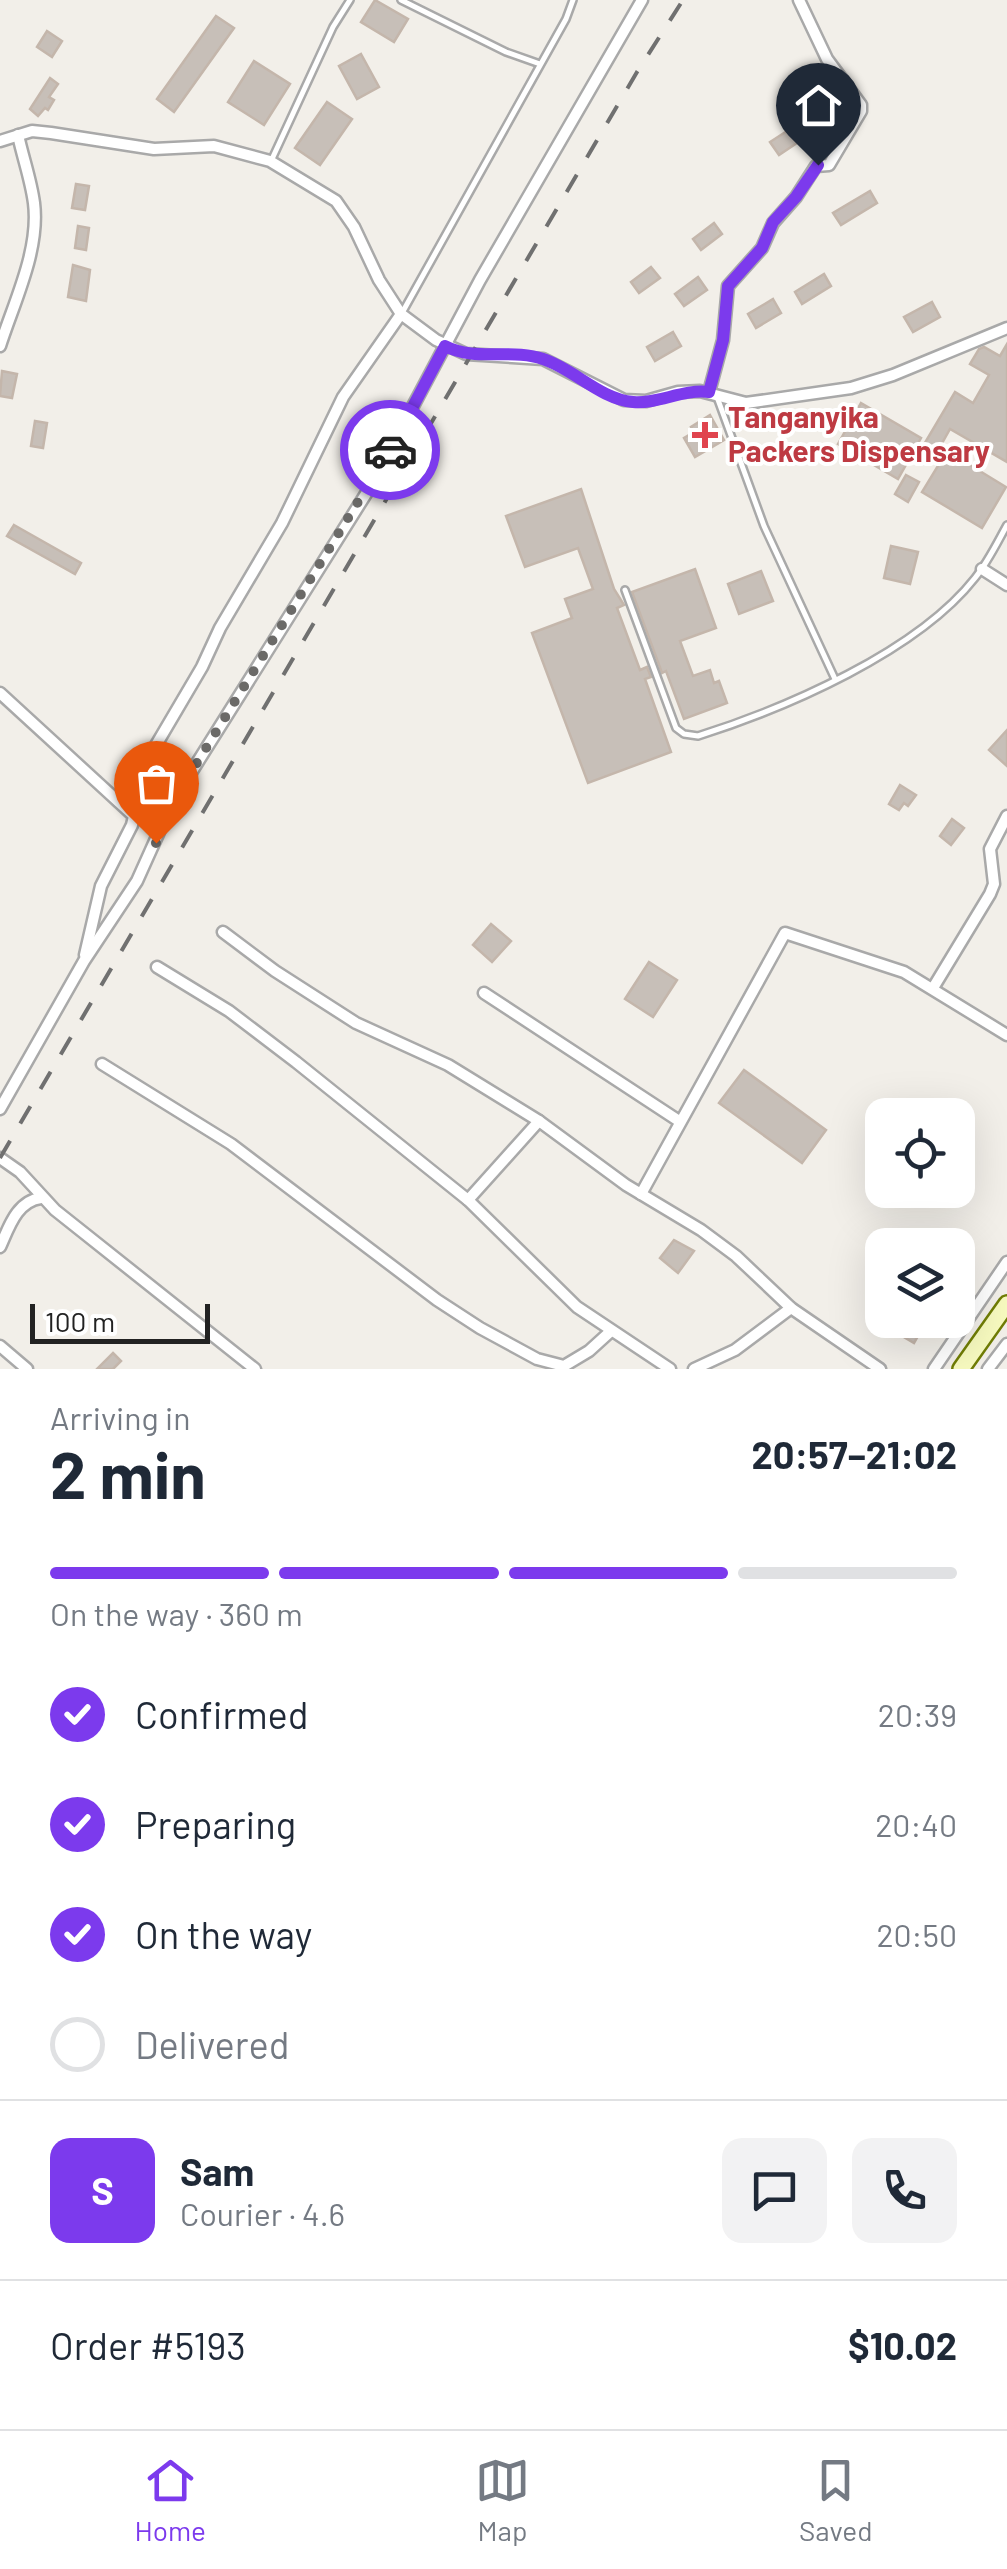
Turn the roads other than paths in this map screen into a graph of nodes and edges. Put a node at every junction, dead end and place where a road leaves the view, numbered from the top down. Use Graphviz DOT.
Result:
graph roads {
  1 [pos="350,0"];
  2 [pos="401,0"];
  3 [pos="573,0"];
  4 [pos="642,0"];
  5 [pos="799,0"];
  6 [pos="540,64"];
  7 [pos="18,135"];
  8 [pos="0,141"];
  9 [pos="270,162"];
  10 [pos="402,314"];
  11 [pos="1007,328"];
  12 [pos="0,346"];
  13 [pos="445,346"];
  14 [pos="712,393"];
  15 [pos="1007,525"];
  16 [pos="982,569"];
  17 [pos="1007,585"];
  18 [pos="625,590"];
  19 [pos="836,680"];
  20 [pos="0,693"];
  21 [pos="118,800"];
  22 [pos="1007,816"];
  23 [pos="994,884"];
  24 [pos="1007,890"];
  25 [pos="224,932"];
  26 [pos="84,961"];
  27 [pos="157,967"];
  28 [pos="933,988"];
  29 [pos="484,994"];
  30 [pos="1007,1036"];
  31 [pos="102,1064"];
  32 [pos="0,1109"];
  33 [pos="539,1121"];
  34 [pos="679,1121"];
  35 [pos="0,1158"];
  36 [pos="641,1194"];
  37 [pos="42,1198"];
  38 [pos="468,1200"];
  39 [pos="0,1247"];
  40 [pos="1007,1262"];
  41 [pos="1007,1304"];
  42 [pos="791,1308"];
  43 [pos="611,1331"];
  44 [pos="1007,1344"];
  45 [pos="0,1346"];
  46 [pos="28,1369"];
  47 [pos="255,1369"];
  48 [pos="670,1369"];
  49 [pos="694,1369"];
  50 [pos="880,1369"];
  51 [pos="934,1369"];
  52 [pos="962,1369"];
  53 [pos="988,1369"];
  1 -- 9 [label="lane"];
  2 -- 6 [label="lane"];
  3 -- 6 [label="lane"];
  4 -- 13 [label="street"];
  5 -- 14 [label="street"];
  6 -- 10 [label="lane"];
  7 -- 8 [label="street"];
  7 -- 9 [label="street"];
  7 -- 12 [label="street"];
  9 -- 10 [label="street"];
  10 -- 13 [label="street"];
  10 -- 21 [label="street"];
  11 -- 14 [label="street"];
  13 -- 14 [label="street"];
  13 -- 26 [label="street"];
  14 -- 19 [label="lane"];
  15 -- 16 [label="lane"];
  16 -- 17 [label="street"];
  16 -- 19 [label="lane"];
  18 -- 19 [label="lane"];
  20 -- 21 [label="street"];
  21 -- 26 [label="street"];
  22 -- 23 [label="street"];
  23 -- 24 [label="street"];
  23 -- 28 [label="street"];
  25 -- 33 [label="street"];
  26 -- 32 [label="street"];
  27 -- 38 [label="street"];
  28 -- 30 [label="street"];
  28 -- 34 [label="street"];
  29 -- 34 [label="street"];
  31 -- 43 [label="street"];
  33 -- 36 [label="street"];
  33 -- 38 [label="street"];
  34 -- 36 [label="street"];
  35 -- 37 [label="street"];
  36 -- 42 [label="street"];
  37 -- 39 [label="street"];
  37 -- 47 [label="street"];
  38 -- 43 [label="street"];
  40 -- 51 [label="street"];
  41 -- 52 [label="main road"];
  42 -- 49 [label="street"];
  42 -- 50 [label="street"];
  43 -- 48 [label="street"];
  44 -- 53 [label="street"];
  45 -- 46 [label="street"];
}
